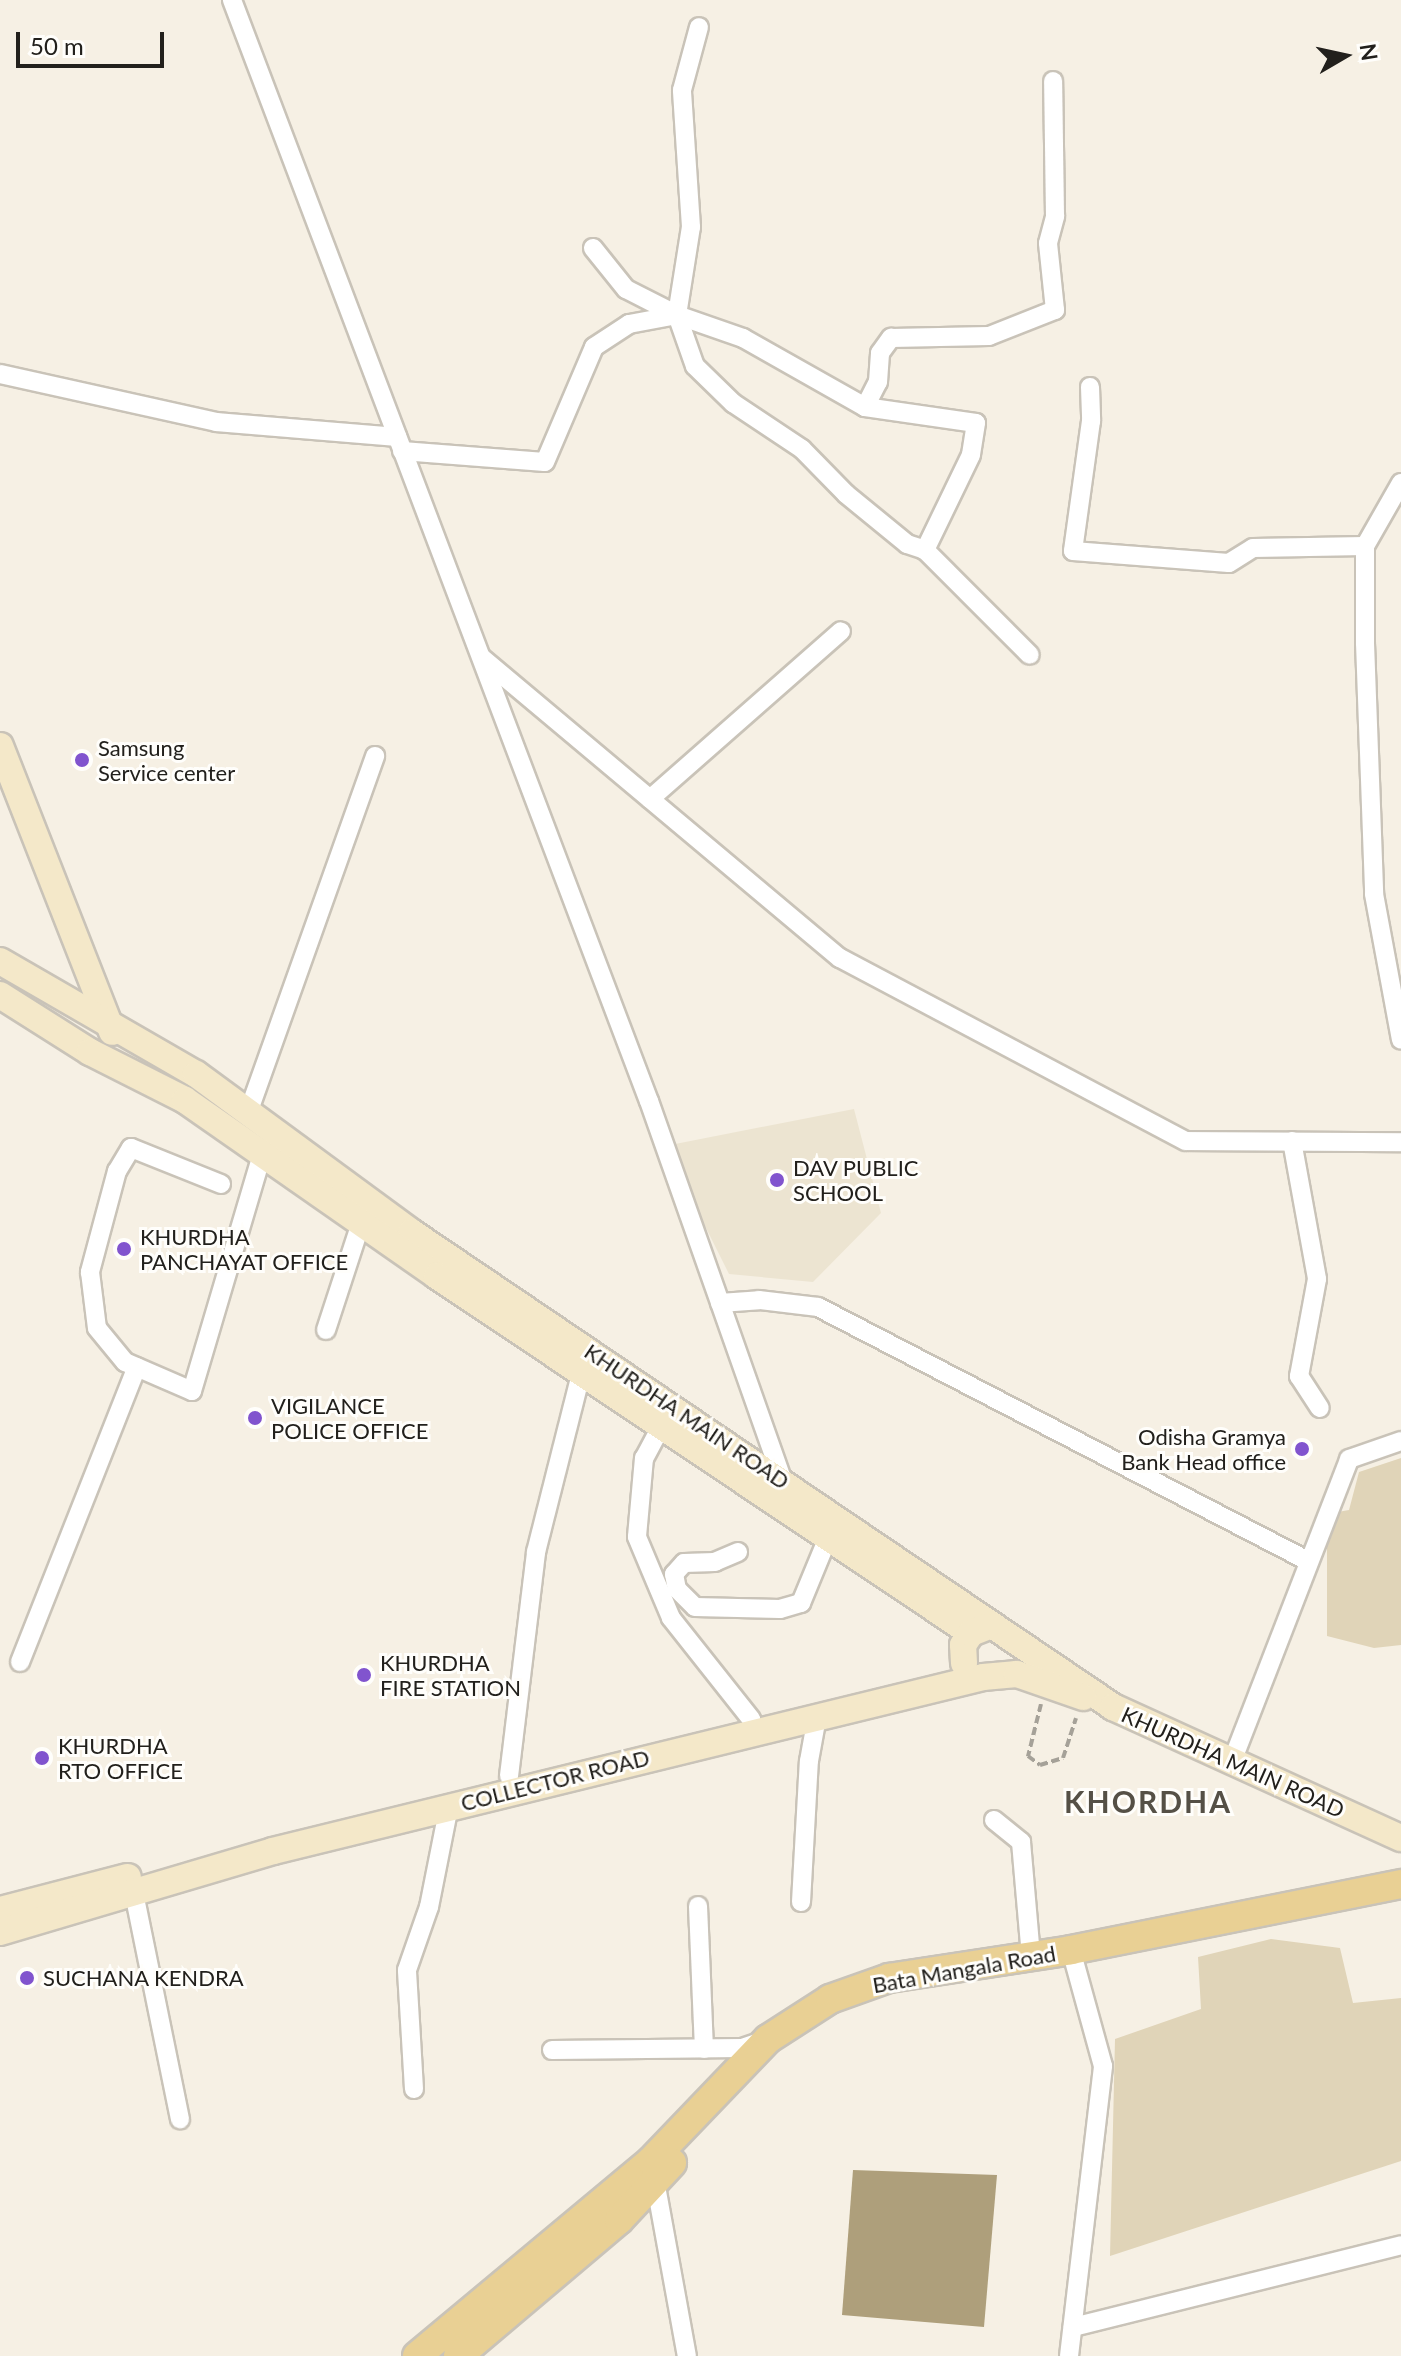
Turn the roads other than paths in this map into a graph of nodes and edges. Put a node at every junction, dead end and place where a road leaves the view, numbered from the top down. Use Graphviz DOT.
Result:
graph roads {
  1 [pos="232,0"];
  2 [pos="699,27"];
  3 [pos="1053,81"];
  4 [pos="593,248"];
  5 [pos="677,315"];
  6 [pos="0,374"];
  7 [pos="1090,387"];
  8 [pos="865,407"];
  9 [pos="400,444"];
  10 [pos="1401,483"];
  11 [pos="1365,546"];
  12 [pos="925,550"];
  13 [pos="841,631"];
  14 [pos="1030,655"];
  15 [pos="480,657"];
  16 [pos="0,746"];
  17 [pos="375,756"];
  18 [pos="650,799"];
  19 [pos="0,961"];
  20 [pos="0,995"];
  21 [pos="114,1027"];
  22 [pos="1401,1040"];
  23 [pos="100,1058"];
  24 [pos="248,1113"];
  25 [pos="1292,1141"];
  26 [pos="1401,1142"];
  27 [pos="262,1154"];
  28 [pos="221,1184"];
  29 [pos="361,1223"];
  30 [pos="720,1303"];
  31 [pos="326,1330"];
  32 [pos="137,1367"];
  33 [pos="582,1370"];
  34 [pos="1320,1408"];
  35 [pos="663,1423"];
  36 [pos="1401,1441"];
  37 [pos="783,1481"];
  38 [pos="829,1535"];
  39 [pos="738,1552"];
  40 [pos="1308,1561"];
  41 [pos="998,1627"];
  42 [pos="971,1633"];
  43 [pos="1021,1643"];
  44 [pos="20,1662"];
  45 [pos="973,1670"];
  46 [pos="1017,1674"];
  47 [pos="1113,1707"];
  48 [pos="817,1717"];
  49 [pos="751,1719"];
  50 [pos="1231,1764"];
  51 [pos="509,1776"];
  52 [pos="449,1806"];
  53 [pos="384,1815"];
  54 [pos="994,1820"];
  55 [pos="1399,1836"];
  56 [pos="1401,1884"];
  57 [pos="1401,1892"];
  58 [pos="134,1893"];
  59 [pos="801,1902"];
  60 [pos="698,1906"];
  61 [pos="0,1910"];
  62 [pos="0,1932"];
  63 [pos="1072,1955"];
  64 [pos="1031,1957"];
  65 [pos="768,2039"];
  66 [pos="704,2049"];
  67 [pos="552,2050"];
  68 [pos="414,2089"];
  69 [pos="180,2119"];
  70 [pos="653,2171"];
  71 [pos="1401,2245"];
  72 [pos="1073,2327"];
  73 [pos="417,2356"];
  74 [pos="458,2356"];
  75 [pos="687,2356"];
  76 [pos="1069,2356"];
  1 -- 9 [label="street"];
  2 -- 5 [label="street"];
  3 -- 8 [label="street"];
  4 -- 5 [label="street"];
  5 -- 8 [label="street"];
  5 -- 9 [label="street"];
  5 -- 12 [label="street"];
  6 -- 9 [label="street"];
  7 -- 11 [label="street"];
  8 -- 12 [label="street"];
  9 -- 15 [label="street"];
  10 -- 11 [label="street"];
  11 -- 22 [label="street"];
  12 -- 14 [label="street"];
  13 -- 18 [label="street"];
  15 -- 18 [label="street"];
  15 -- 30 [label="street"];
  16 -- 21 [label="main road"];
  17 -- 24 [label="street"];
  18 -- 25 [label="street"];
  19 -- 21 [label="main road, KHURDHA MAIN ROAD"];
  20 -- 23 [label="main road, KHURDHA MAIN ROAD"];
  21 -- 23 [label="main road"];
  21 -- 24 [label="main road, KHURDHA MAIN ROAD"];
  23 -- 27 [label="main road, KHURDHA MAIN ROAD"];
  24 -- 37 [label="main road, KHURDHA MAIN ROAD"];
  25 -- 26 [label="street"];
  25 -- 34 [label="street"];
  27 -- 29 [label="main road, KHURDHA MAIN ROAD"];
  27 -- 32 [label="street"];
  28 -- 32 [label="street"];
  29 -- 31 [label="street"];
  29 -- 33 [label="main road, KHURDHA MAIN ROAD"];
  30 -- 37 [label="street"];
  30 -- 40 [label="street"];
  32 -- 44 [label="street"];
  33 -- 35 [label="main road, KHURDHA MAIN ROAD"];
  33 -- 51 [label="street"];
  35 -- 38 [label="main road, KHURDHA MAIN ROAD"];
  35 -- 49 [label="street"];
  36 -- 40 [label="street"];
  37 -- 41 [label="main road, KHURDHA MAIN ROAD"];
  38 -- 39 [label="street"];
  38 -- 42 [label="main road, KHURDHA MAIN ROAD"];
  40 -- 50 [label="street"];
  41 -- 42 [label="main road"];
  41 -- 43 [label="main road, KHURDHA MAIN ROAD"];
  42 -- 45 [label="main road"];
  43 -- 46 [label="main road"];
  43 -- 47 [label="main road, KHURDHA MAIN ROAD"];
  45 -- 46 [label="main road, COLLECTOR ROAD"];
  45 -- 48 [label="main road, COLLECTOR ROAD"];
  45 -- 49 [label="main road, COLLECTOR ROAD"];
  46 -- 47 [label="main road, COLLECTOR ROAD"];
  47 -- 50 [label="main road, KHURDHA MAIN ROAD"];
  48 -- 52 [label="main road, COLLECTOR ROAD"];
  48 -- 59 [label="street"];
  49 -- 51 [label="main road, COLLECTOR ROAD"];
  50 -- 55 [label="main road, KHURDHA MAIN ROAD"];
  51 -- 53 [label="main road, COLLECTOR ROAD"];
  52 -- 53 [label="main road, COLLECTOR ROAD"];
  52 -- 68 [label="street"];
  53 -- 58 [label="main road, COLLECTOR ROAD"];
  53 -- 61 [label="main road, COLLECTOR ROAD"];
  54 -- 64 [label="street"];
  56 -- 63 [label="main road, Bata Mangala Road"];
  57 -- 63 [label="main road, Bata Mangala Road"];
  58 -- 62 [label="main road, COLLECTOR ROAD"];
  58 -- 69 [label="street"];
  60 -- 66 [label="street"];
  63 -- 64 [label="main road, Bata Mangala Road"];
  63 -- 70 [label="main road, Bata Mangala Road"];
  63 -- 72 [label="street"];
  64 -- 65 [label="main road, Bata Mangala Road"];
  65 -- 66 [label="street"];
  65 -- 70 [label="main road, Bata Mangala Road"];
  66 -- 67 [label="street"];
  70 -- 73 [label="main road, Bata Mangala Road"];
  70 -- 74 [label="main road, Bata Mangala Road"];
  70 -- 75 [label="street"];
  71 -- 72 [label="street"];
  72 -- 76 [label="street"];
}
